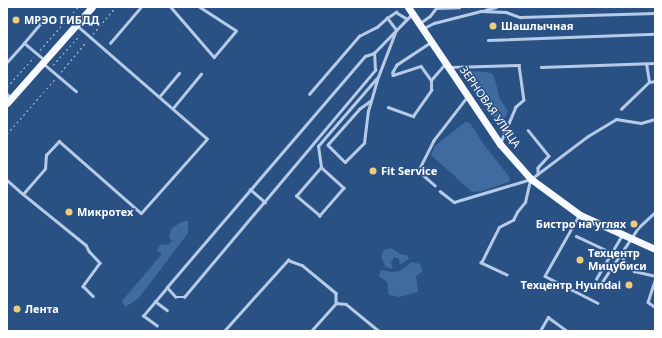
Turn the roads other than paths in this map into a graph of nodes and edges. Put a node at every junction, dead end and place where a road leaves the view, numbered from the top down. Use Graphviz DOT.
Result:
graph roads {
  1 [pos="92,7"];
  2 [pos="141,7"];
  3 [pos="171,7"];
  4 [pos="199,7"];
  5 [pos="408,7"];
  6 [pos="459,7"];
  7 [pos="496,7"];
  8 [pos="436,8"];
  9 [pos="481,11"];
  10 [pos="655,13"];
  11 [pos="410,16"];
  12 [pos="45,18"];
  13 [pos="387,18"];
  14 [pos="76,25"];
  15 [pos="421,26"];
  16 [pos="396,30"];
  17 [pos="655,34"];
  18 [pos="488,40"];
  19 [pos="432,42"];
  20 [pos="24,43"];
  21 [pos="110,43"];
  22 [pos="374,53"];
  23 [pos="7,62"];
  24 [pos="44,62"];
  25 [pos="655,63"];
  26 [pos="646,64"];
  27 [pos="447,65"];
  28 [pos="540,67"];
  29 [pos="179,73"];
  30 [pos="202,74"];
  31 [pos="378,77"];
  32 [pos="431,80"];
  33 [pos="655,81"];
  34 [pos="648,82"];
  35 [pos="76,91"];
  36 [pos="309,94"];
  37 [pos="468,96"];
  38 [pos="159,97"];
  39 [pos="9,98"];
  40 [pos="371,101"];
  41 [pos="388,107"];
  42 [pos="173,108"];
  43 [pos="622,109"];
  44 [pos="655,119"];
  45 [pos="528,130"];
  46 [pos="500,144"];
  47 [pos="321,167"];
  48 [pos="538,173"];
  49 [pos="531,178"];
  50 [pos="7,180"];
  51 [pos="434,186"];
  52 [pos="250,189"];
  53 [pos="440,191"];
  54 [pos="23,194"];
  55 [pos="264,202"];
  56 [pos="655,212"];
  57 [pos="580,215"];
  58 [pos="622,235"];
  59 [pos="576,236"];
  60 [pos="630,238"];
  61 [pos="655,249"];
  62 [pos="611,252"];
  63 [pos="621,254"];
  64 [pos="507,275"];
  65 [pos="655,276"];
  66 [pos="596,279"];
  67 [pos="655,281"];
  68 [pos="602,282"];
  69 [pos="167,287"];
  70 [pos="93,296"];
  71 [pos="155,301"];
  72 [pos="336,303"];
  73 [pos="598,303"];
  74 [pos="655,307"];
  75 [pos="167,310"];
  76 [pos="157,326"];
  77 [pos="224,331"];
  78 [pos="311,331"];
  79 [pos="379,331"];
  80 [pos="540,331"];
  81 [pos="567,331"];
  1 -- 14 [label="main road"];
  2 -- 21 [label="lane"];
  3 -- 4 [label="lane"];
  5 -- 11 [label="main road, ЗЕРНОВАЯ УЛИЦА"];
  6 -- 8 [label="lane"];
  7 -- 9 [label="lane"];
  8 -- 15 [label="lane"];
  9 -- 10 [label="lane"];
  9 -- 15 [label="lane"];
  11 -- 13 [label="lane"];
  11 -- 15 [label="main road, ЗЕРНОВАЯ УЛИЦА"];
  11 -- 16 [label="lane"];
  12 -- 20 [label="lane"];
  13 -- 16 [label="lane"];
  13 -- 36 [label="lane"];
  14 -- 24 [label="main road"];
  14 -- 38 [label="lane"];
  15 -- 19 [label="main road, ЗЕРНОВАЯ УЛИЦА"];
  16 -- 22 [label="lane"];
  16 -- 31 [label="lane"];
  17 -- 18 [label="lane"];
  19 -- 27 [label="main road, ЗЕРНОВАЯ УЛИЦА"];
  19 -- 32 [label="lane"];
  20 -- 23 [label="lane"];
  20 -- 24 [label="lane"];
  22 -- 52 [label="lane"];
  22 -- 55 [label="lane"];
  24 -- 35 [label="lane"];
  24 -- 39 [label="main road"];
  25 -- 26 [label="lane"];
  26 -- 28 [label="lane"];
  26 -- 34 [label="lane"];
  27 -- 32 [label="lane"];
  27 -- 37 [label="main road, ЗЕРНОВАЯ УЛИЦА"];
  27 -- 46 [label="lane"];
  29 -- 38 [label="lane"];
  30 -- 42 [label="lane"];
  31 -- 40 [label="lane"];
  31 -- 47 [label="lane"];
  32 -- 41 [label="lane"];
  33 -- 34 [label="lane"];
  34 -- 43 [label="lane"];
  37 -- 46 [label="main road, ЗЕРНОВАЯ УЛИЦА"];
  37 -- 51 [label="lane"];
  38 -- 42 [label="lane"];
  40 -- 40 [label="lane"];
  42 -- 54 [label="lane"];
  44 -- 48 [label="lane"];
  45 -- 48 [label="lane"];
  46 -- 49 [label="main road, ЗЕРНОВАЯ УЛИЦА"];
  47 -- 47 [label="lane"];
  48 -- 49 [label="lane"];
  49 -- 53 [label="lane"];
  49 -- 57 [label="main road, ЗЕРНОВАЯ УЛИЦА"];
  49 -- 64 [label="lane"];
  50 -- 54 [label="lane"];
  52 -- 55 [label="lane"];
  52 -- 69 [label="lane"];
  54 -- 70 [label="lane"];
  55 -- 69 [label="lane"];
  56 -- 60 [label="lane"];
  57 -- 58 [label="main road, ЗЕРНОВАЯ УЛИЦА"];
  57 -- 73 [label="lane"];
  58 -- 60 [label="main road, ЗЕРНОВАЯ УЛИЦА"];
  58 -- 62 [label="lane"];
  59 -- 62 [label="lane"];
  60 -- 61 [label="main road, ЗЕРНОВАЯ УЛИЦА"];
  60 -- 63 [label="lane"];
  62 -- 66 [label="lane"];
  63 -- 65 [label="lane"];
  63 -- 68 [label="lane"];
  67 -- 74 [label="lane"];
  69 -- 71 [label="lane"];
  71 -- 75 [label="lane"];
  71 -- 76 [label="lane"];
  72 -- 77 [label="lane"];
  72 -- 78 [label="lane"];
  72 -- 79 [label="lane"];
  80 -- 81 [label="lane"];
}
